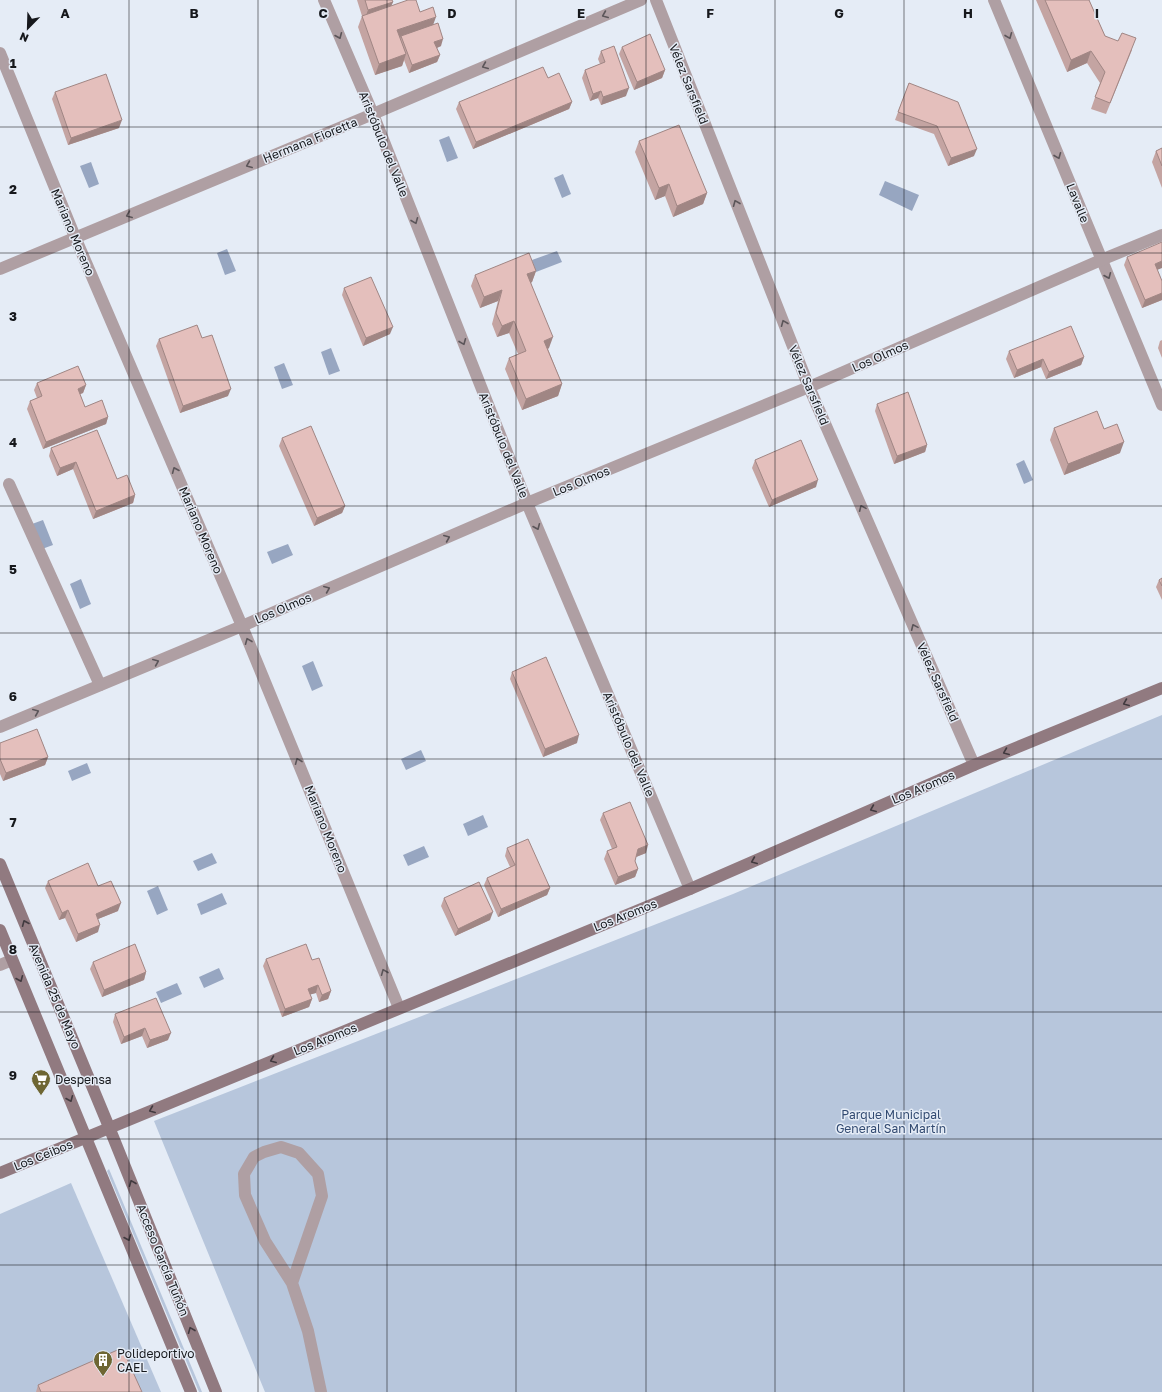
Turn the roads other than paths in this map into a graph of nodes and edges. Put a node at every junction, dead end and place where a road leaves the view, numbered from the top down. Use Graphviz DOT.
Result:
graph roads {
  1 [pos="324,0"];
  2 [pos="641,0"];
  3 [pos="656,0"];
  4 [pos="994,0"];
  5 [pos="0,53"];
  6 [pos="373,114"];
  7 [pos="1162,236"];
  8 [pos="75,237"];
  9 [pos="1101,260"];
  10 [pos="0,269"];
  11 [pos="809,387"];
  12 [pos="1162,405"];
  13 [pos="9,484"];
  14 [pos="527,503"];
  15 [pos="242,626"];
  16 [pos="100,685"];
  17 [pos="1162,688"];
  18 [pos="0,727"];
  19 [pos="974,765"];
  20 [pos="0,864"];
  21 [pos="690,888"];
  22 [pos="0,930"];
  23 [pos="12,960"];
  24 [pos="0,965"];
  25 [pos="399,1008"];
  26 [pos="109,1127"];
  27 [pos="86,1138"];
  28 [pos="0,1173"];
  29 [pos="292,1283"];
  30 [pos="191,1392"];
  31 [pos="216,1392"];
  32 [pos="321,1392"];
  1 -- 6 [label="street, Aristóbulo del Valle, one-way"];
  2 -- 6 [label="street, Hermana Fioretta, one-way"];
  11 -- 3 [label="street, Vélez Sarsfield, one-way"];
  4 -- 9 [label="street, Lavalle, one-way"];
  5 -- 8 [label="street, Mariano Moreno"];
  6 -- 8 [label="street, Hermana Fioretta, one-way"];
  6 -- 14 [label="street, Aristóbulo del Valle, one-way"];
  7 -- 9 [label="street, Los Olmos"];
  8 -- 10 [label="street, Hermana Fioretta"];
  15 -- 8 [label="street, Mariano Moreno, one-way"];
  9 -- 11 [label="street, Los Olmos"];
  9 -- 12 [label="street, Lavalle, one-way"];
  11 -- 14 [label="street, Los Olmos"];
  19 -- 11 [label="street, Vélez Sarsfield, one-way"];
  13 -- 16 [label="street"];
  15 -- 14 [label="street, Los Olmos, one-way"];
  14 -- 21 [label="street, Aristóbulo del Valle, one-way"];
  16 -- 15 [label="street, Los Olmos, one-way"];
  25 -- 15 [label="street, Mariano Moreno, one-way"];
  18 -- 16 [label="street, Los Olmos, one-way"];
  17 -- 19 [label="street, Los Aromos, one-way"];
  19 -- 21 [label="street, Los Aromos, one-way"];
  26 -- 20 [label="street, Avenida 25 de Mayo, one-way"];
  21 -- 25 [label="street, Los Aromos"];
  22 -- 23 [label="street, Avenida 25 de Mayo"];
  23 -- 24 [label="street"];
  23 -- 27 [label="street, Avenida 25 de Mayo, one-way"];
  25 -- 26 [label="street, Los Aromos, one-way"];
  26 -- 27 [label="street, Los Aromos"];
  31 -- 26 [label="street, Acceso García Tuñón, one-way"];
  27 -- 28 [label="street, Los Ceibos"];
  27 -- 30 [label="street, Acceso García Tuñón, one-way"];
  29 -- 29 [label="street"];
  29 -- 32 [label="street"];
}
